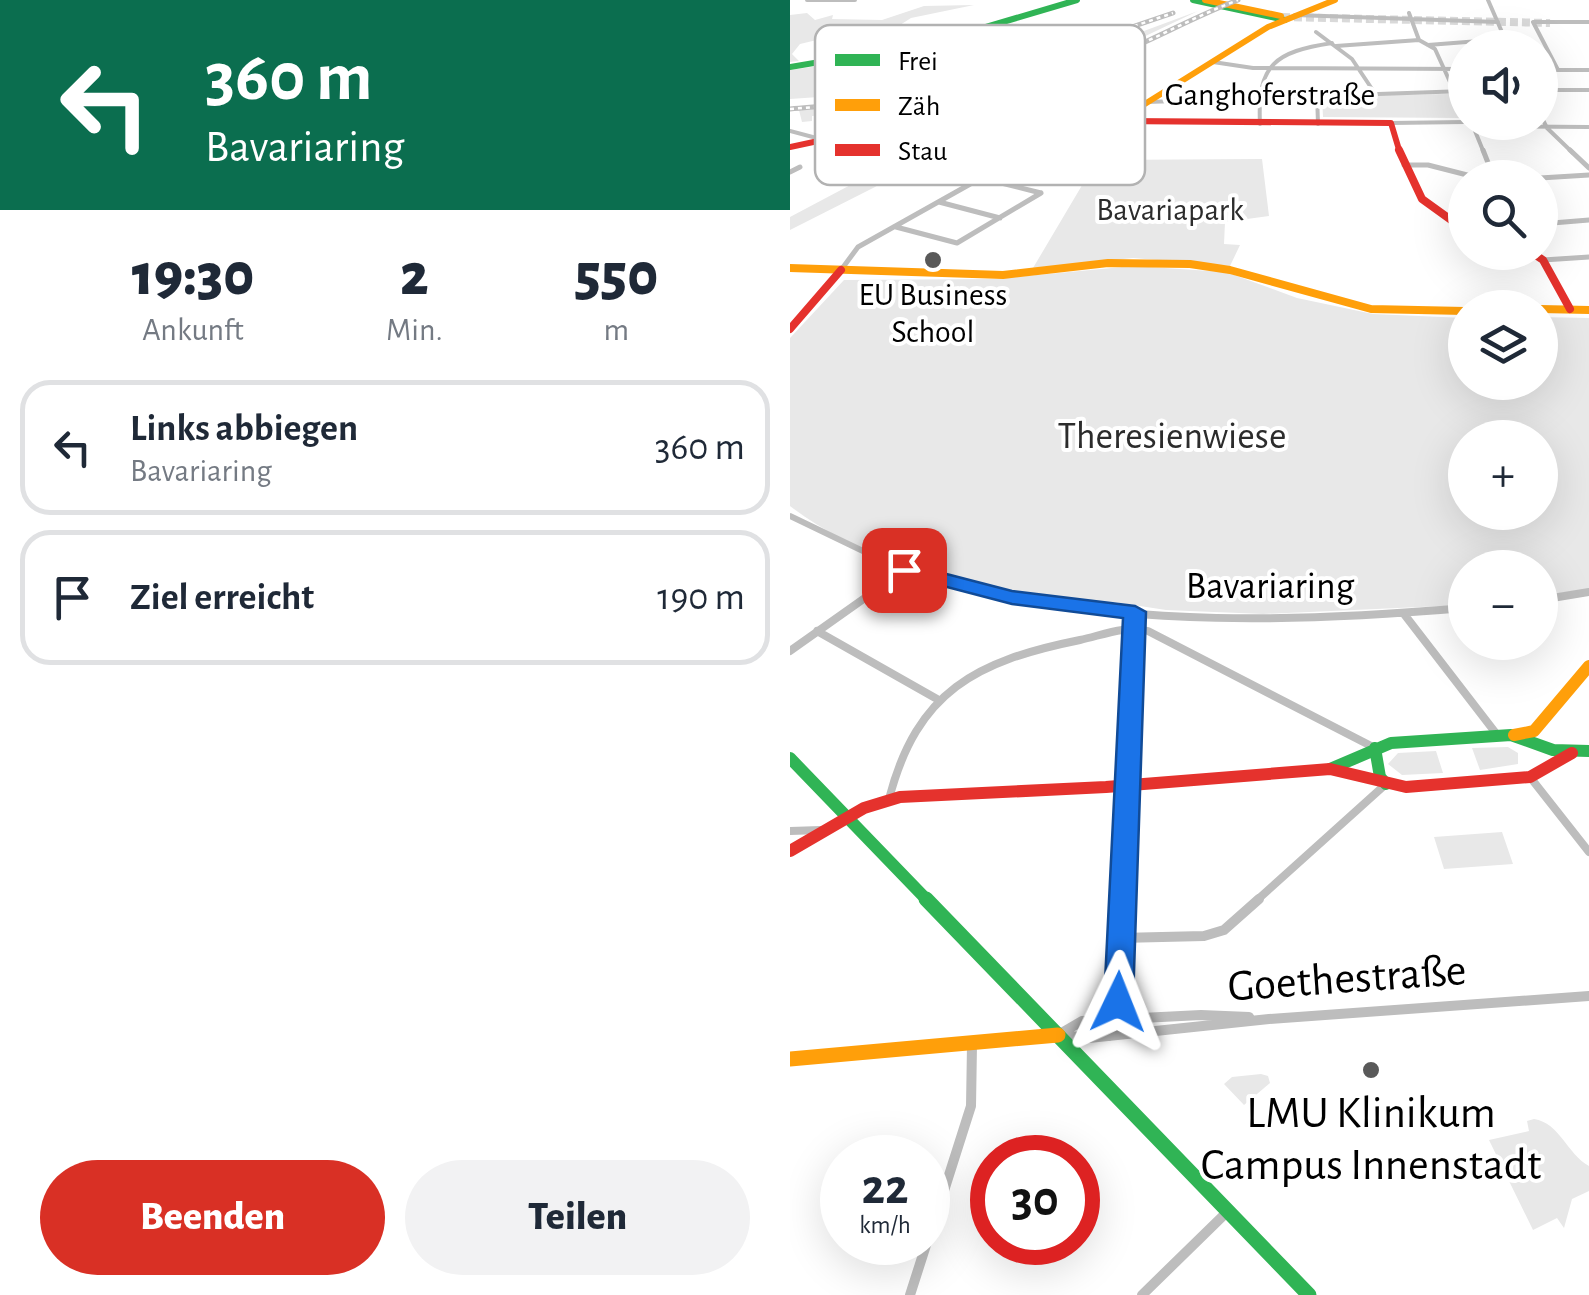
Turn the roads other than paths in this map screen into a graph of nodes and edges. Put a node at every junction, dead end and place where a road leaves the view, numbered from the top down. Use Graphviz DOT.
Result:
graph roads {
  1 [pos="807,0"];
  2 [pos="855,0"];
  3 [pos="1073,0"];
  4 [pos="1193,0"];
  5 [pos="1207,0"];
  6 [pos="1227,0"];
  7 [pos="1335,0"];
  8 [pos="1488,0"];
  9 [pos="1045,4"];
  10 [pos="1408,13"];
  11 [pos="1295,15"];
  12 [pos="1412,20"];
  13 [pos="1498,22"];
  14 [pos="1588,23"];
  15 [pos="984,25"];
  16 [pos="1537,30"];
  17 [pos="1316,32"];
  18 [pos="1419,40"];
  19 [pos="1428,44"];
  20 [pos="1334,45"];
  21 [pos="815,62"];
  22 [pos="1213,62"];
  23 [pos="790,66"];
  24 [pos="1267,68"];
  25 [pos="1359,68"];
  26 [pos="1443,69"];
  27 [pos="1448,69"];
  28 [pos="1558,70"];
  29 [pos="1589,70"];
  30 [pos="1448,79"];
  31 [pos="1558,90"];
  32 [pos="1589,90"];
  33 [pos="1448,91"];
  34 [pos="1374,92"];
  35 [pos="1317,94"];
  36 [pos="1259,96"];
  37 [pos="1147,102"];
  38 [pos="1145,122"];
  39 [pos="1448,122"];
  40 [pos="1391,123"];
  41 [pos="1260,124"];
  42 [pos="1318,124"];
  43 [pos="1558,126"];
  44 [pos="1589,126"];
  45 [pos="1558,139"];
  46 [pos="815,142"];
  47 [pos="790,147"];
  48 [pos="790,164"];
  49 [pos="1404,165"];
  50 [pos="1448,170"];
  51 [pos="1589,171"];
  52 [pos="790,172"];
  53 [pos="1558,175"];
  54 [pos="969,185"];
  55 [pos="1009,185"];
  56 [pos="939,202"];
  57 [pos="1000,218"];
  58 [pos="1448,220"];
  59 [pos="1589,220"];
  60 [pos="1558,223"];
  61 [pos="895,227"];
  62 [pos="1558,256"];
  63 [pos="1589,257"];
  64 [pos="790,268"];
  65 [pos="841,270"];
  66 [pos="1546,270"];
  67 [pos="1558,309"];
  68 [pos="1570,309"];
  69 [pos="1448,310"];
  70 [pos="1589,310"];
  71 [pos="790,329"];
  72 [pos="790,516"];
  73 [pos="904,570"];
  74 [pos="1589,592"];
  75 [pos="1558,597"];
  76 [pos="1448,610"];
  77 [pos="1135,612"];
  78 [pos="1404,614"];
  79 [pos="1134,628"];
  80 [pos="818,631"];
  81 [pos="790,650"];
  82 [pos="1589,666"];
  83 [pos="937,699"];
  84 [pos="1534,731"];
  85 [pos="1505,736"];
  86 [pos="1534,745"];
  87 [pos="1375,748"];
  88 [pos="1589,751"];
  89 [pos="1572,752"];
  90 [pos="790,758"];
  91 [pos="1330,769"];
  92 [pos="1533,775"];
  93 [pos="1386,784"];
  94 [pos="1127,785"];
  95 [pos="889,799"];
  96 [pos="848,817"];
  97 [pos="825,830"];
  98 [pos="790,831"];
  99 [pos="790,852"];
  100 [pos="1589,852"];
  101 [pos="1120,938"];
  102 [pos="1589,996"];
  103 [pos="1117,1018"];
  104 [pos="1269,1019"];
  105 [pos="1058,1034"];
  106 [pos="1110,1036"];
  107 [pos="972,1045"];
  108 [pos="790,1059"];
  109 [pos="950,1171"];
  110 [pos="1228,1211"];
  111 [pos="920,1265"];
  112 [pos="910,1295"];
  113 [pos="1142,1295"];
  114 [pos="1309,1295"];
  1 -- 2 [label="street"];
  3 -- 9 [label="main road"];
  4 -- 11 [label="main road"];
  5 -- 11 [label="main road"];
  6 -- 11 [label="main road"];
  7 -- 11 [label="main road"];
  8 -- 13 [label="street"];
  9 -- 15 [label="main road"];
  10 -- 12 [label="street"];
  11 -- 12 [label="street"];
  11 -- 22 [label="main road"];
  12 -- 13 [label="street"];
  12 -- 18 [label="street"];
  13 -- 19 [label="street"];
  14 -- 16 [label="street"];
  17 -- 20 [label="street"];
  18 -- 19 [label="street"];
  18 -- 20 [label="street"];
  19 -- 26 [label="street"];
  20 -- 24 [label="street"];
  20 -- 25 [label="street"];
  21 -- 23 [label="main road"];
  22 -- 24 [label="street"];
  22 -- 37 [label="main road"];
  24 -- 25 [label="street"];
  24 -- 36 [label="street"];
  25 -- 26 [label="street"];
  25 -- 34 [label="street"];
  26 -- 27 [label="street"];
  26 -- 30 [label="street"];
  28 -- 29 [label="street"];
  31 -- 32 [label="street"];
  33 -- 34 [label="street"];
  34 -- 35 [label="street"];
  35 -- 36 [label="street"];
  35 -- 42 [label="street"];
  36 -- 37 [label="street"];
  36 -- 41 [label="street"];
  38 -- 41 [label="main road, Ganghoferstraße"];
  39 -- 40 [label="street, Ganghoferstraße"];
  40 -- 42 [label="main road, Ganghoferstraße"];
  40 -- 49 [label="main road"];
  41 -- 42 [label="main road, Ganghoferstraße"];
  43 -- 44 [label="street"];
  45 -- 51 [label="street"];
  46 -- 47 [label="main road"];
  48 -- 52 [label="street"];
  49 -- 50 [label="street"];
  49 -- 58 [label="main road"];
  51 -- 53 [label="street"];
  54 -- 56 [label="street"];
  55 -- 57 [label="street"];
  56 -- 57 [label="street"];
  56 -- 61 [label="street"];
  57 -- 61 [label="street"];
  59 -- 60 [label="street"];
  61 -- 65 [label="street"];
  62 -- 63 [label="street"];
  64 -- 65 [label="main road"];
  65 -- 69 [label="main road"];
  65 -- 71 [label="main road"];
  66 -- 68 [label="main road"];
  67 -- 68 [label="main road"];
  68 -- 70 [label="main road"];
  72 -- 73 [label="street, Bavariaring"];
  73 -- 77 [label="street, Bavariaring"];
  73 -- 80 [label="street"];
  74 -- 75 [label="street"];
  76 -- 78 [label="street, Bavariaring"];
  77 -- 78 [label="street, Bavariaring"];
  77 -- 79 [label="street"];
  78 -- 85 [label="street"];
  79 -- 83 [label="street"];
  79 -- 87 [label="street"];
  79 -- 94 [label="street"];
  80 -- 81 [label="street"];
  80 -- 83 [label="street"];
  82 -- 84 [label="main road"];
  83 -- 95 [label="street"];
  84 -- 85 [label="main road"];
  84 -- 86 [label="main road"];
  85 -- 86 [label="main road"];
  85 -- 87 [label="main road"];
  86 -- 89 [label="main road"];
  86 -- 92 [label="main road"];
  87 -- 91 [label="main road"];
  87 -- 93 [label="main road"];
  88 -- 89 [label="main road"];
  89 -- 92 [label="main road"];
  90 -- 96 [label="main road"];
  91 -- 93 [label="main road"];
  91 -- 94 [label="main road"];
  92 -- 93 [label="main road"];
  92 -- 100 [label="street"];
  93 -- 101 [label="street"];
  94 -- 95 [label="main road"];
  94 -- 101 [label="street"];
  95 -- 96 [label="main road"];
  96 -- 97 [label="main road"];
  96 -- 105 [label="main road"];
  97 -- 98 [label="street"];
  97 -- 99 [label="main road"];
  101 -- 103 [label="street"];
  102 -- 104 [label="street, Goethestraße"];
  103 -- 104 [label="street"];
  103 -- 105 [label="street"];
  103 -- 106 [label="street"];
  104 -- 106 [label="street, Goethestraße"];
  105 -- 106 [label="street, Goethestraße"];
  105 -- 107 [label="main road"];
  105 -- 110 [label="main road"];
  107 -- 108 [label="main road"];
  107 -- 109 [label="street"];
  110 -- 113 [label="street"];
  110 -- 114 [label="main road"];
  111 -- 112 [label="street"];
}
